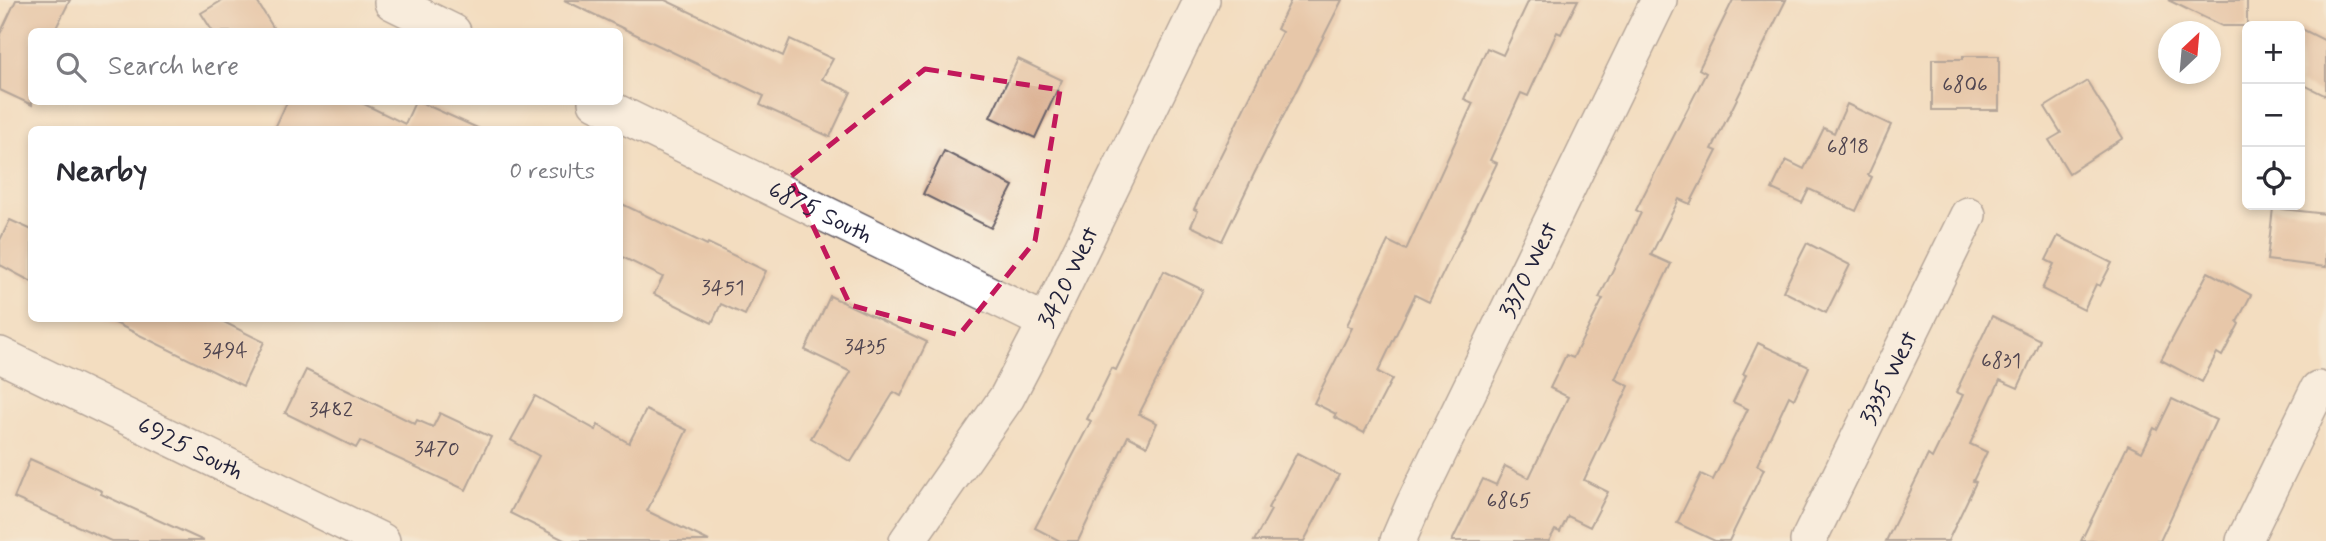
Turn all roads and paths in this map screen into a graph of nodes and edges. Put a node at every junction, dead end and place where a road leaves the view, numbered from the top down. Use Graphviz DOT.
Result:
graph roads {
  1 [pos="1202,0"];
  2 [pos="1659,0"];
  3 [pos="392,2"];
  4 [pos="445,28"];
  5 [pos="602,105"];
  6 [pos="1968,215"];
  7 [pos="1046,322"];
  8 [pos="0,355"];
  9 [pos="2318,389"];
  10 [pos="382,541"];
  11 [pos="907,541"];
  12 [pos="1398,541"];
  13 [pos="1808,541"];
  14 [pos="2244,541"];
  1 -- 7 [label="street, 3420 West"];
  2 -- 12 [label="street, 3370 West"];
  3 -- 4 [label="street"];
  5 -- 7 [label="street, 6875 South"];
  6 -- 13 [label="street, 3335 West"];
  7 -- 11 [label="street, 3420 West"];
  8 -- 10 [label="street, 6925 South"];
  9 -- 14 [label="street"];
}
